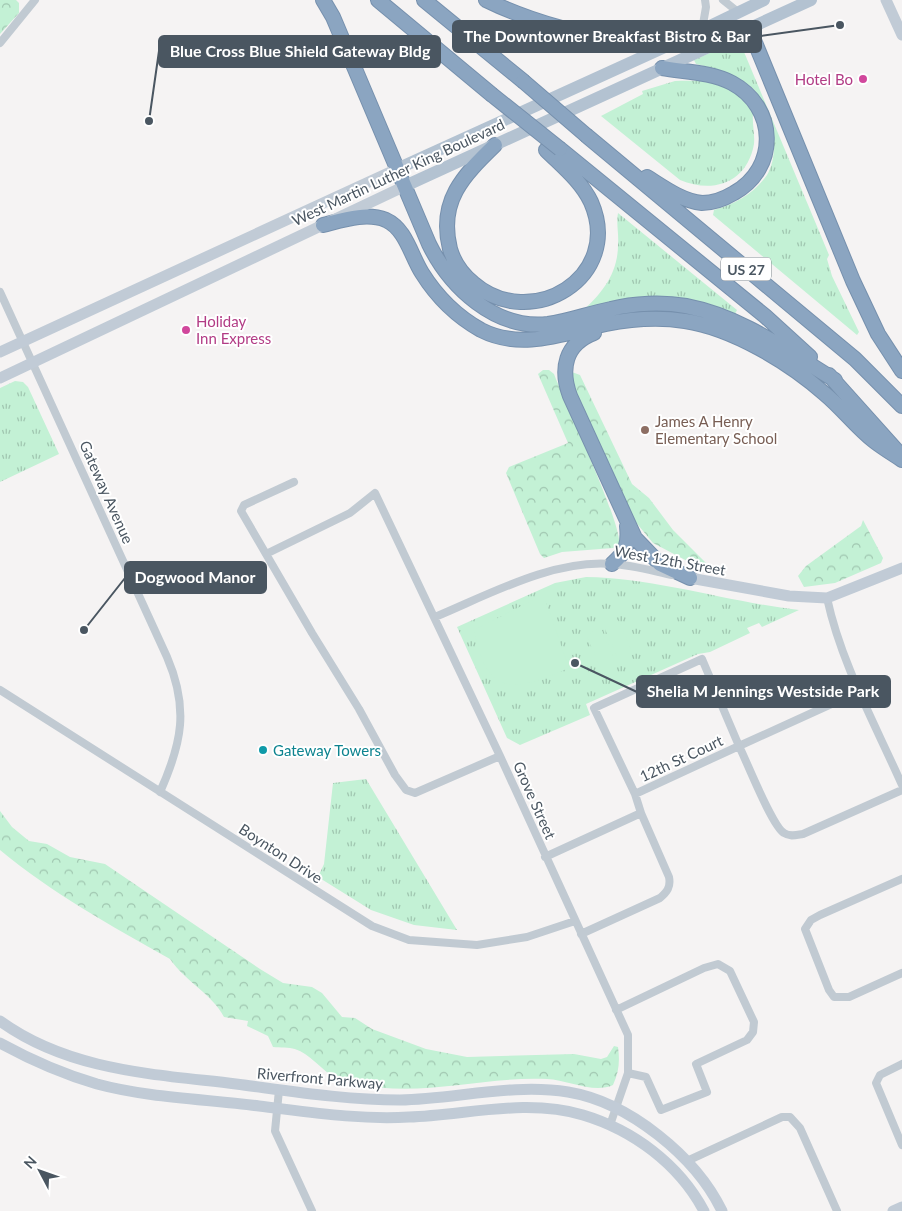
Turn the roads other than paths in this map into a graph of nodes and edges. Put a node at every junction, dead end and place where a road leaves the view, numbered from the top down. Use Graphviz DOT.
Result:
graph roads {
  1 [pos="35,0"];
  2 [pos="323,0"];
  3 [pos="378,0"];
  4 [pos="424,0"];
  5 [pos="486,0"];
  6 [pos="705,0"];
  7 [pos="723,0"];
  8 [pos="764,0"];
  9 [pos="811,0"];
  10 [pos="886,0"];
  11 [pos="738,12"];
  12 [pos="749,28"];
  13 [pos="702,30"];
  14 [pos="902,35"];
  15 [pos="0,43"];
  16 [pos="662,68"];
  17 [pos="587,136"];
  18 [pos="495,145"];
  19 [pos="553,150"];
  20 [pos="397,169"];
  21 [pos="404,186"];
  22 [pos="323,225"];
  23 [pos="0,292"];
  24 [pos="648,319"];
  25 [pos="24,341"];
  26 [pos="0,352"];
  27 [pos="33,362"];
  28 [pos="902,372"];
  29 [pos="0,378"];
  30 [pos="835,380"];
  31 [pos="902,406"];
  32 [pos="902,458"];
  33 [pos="294,482"];
  34 [pos="626,521"];
  35 [pos="266,554"];
  36 [pos="612,564"];
  37 [pos="902,568"];
  38 [pos="690,578"];
  39 [pos="827,598"];
  40 [pos="435,617"];
  41 [pos="0,690"];
  42 [pos="860,691"];
  43 [pos="739,746"];
  44 [pos="500,756"];
  45 [pos="902,785"];
  46 [pos="902,790"];
  47 [pos="160,792"];
  48 [pos="635,794"];
  49 [pos="641,812"];
  50 [pos="545,857"];
  51 [pos="902,880"];
  52 [pos="574,922"];
  53 [pos="581,934"];
  54 [pos="902,973"];
  55 [pos="616,1010"];
  56 [pos="0,1021"];
  57 [pos="0,1043"];
  58 [pos="902,1064"];
  59 [pos="628,1073"];
  60 [pos="279,1090"];
  61 [pos="277,1108"];
  62 [pos="615,1110"];
  63 [pos="610,1125"];
  64 [pos="902,1145"];
  65 [pos="687,1161"];
  66 [pos="902,1207"];
  67 [pos="312,1211"];
  68 [pos="704,1211"];
  69 [pos="722,1211"];
  70 [pos="838,1211"];
  71 [pos="893,1211"];
  1 -- 15 [label="street"];
  2 -- 20 [label="highway"];
  3 -- 19 [label="highway, US 27, bridge"];
  4 -- 17 [label="highway, US 27, bridge"];
  5 -- 13 [label="highway"];
  6 -- 13 [label="street"];
  7 -- 11 [label="street"];
  8 -- 11 [label="main road, West Martin Luther King Boulevard"];
  9 -- 12 [label="main road, West Martin Luther King Boulevard"];
  10 -- 14 [label="main road"];
  11 -- 13 [label="main road, West Martin Luther King Boulevard"];
  12 -- 16 [label="main road, West Martin Luther King Boulevard"];
  12 -- 28 [label="highway"];
  13 -- 20 [label="main road, West Martin Luther King Boulevard"];
  16 -- 17 [label="highway"];
  16 -- 18 [label="main road, West Martin Luther King Boulevard"];
  17 -- 31 [label="highway, US 27"];
  18 -- 19 [label="highway"];
  18 -- 21 [label="main road, West Martin Luther King Boulevard"];
  19 -- 30 [label="highway, US 27"];
  20 -- 21 [label="highway"];
  20 -- 25 [label="main road, West Martin Luther King Boulevard"];
  21 -- 22 [label="main road, West Martin Luther King Boulevard"];
  21 -- 30 [label="highway"];
  22 -- 24 [label="highway"];
  22 -- 27 [label="main road, West Martin Luther King Boulevard"];
  23 -- 25 [label="street, Gateway Avenue"];
  24 -- 32 [label="highway"];
  24 -- 34 [label="highway"];
  25 -- 26 [label="main road, West Martin Luther King Boulevard"];
  25 -- 27 [label="street, Gateway Avenue"];
  27 -- 29 [label="main road, West Martin Luther King Boulevard"];
  27 -- 47 [label="street, Gateway Avenue"];
  30 -- 32 [label="highway, US 27"];
  33 -- 35 [label="street"];
  34 -- 36 [label="highway"];
  34 -- 38 [label="highway"];
  35 -- 40 [label="street, Grove Street"];
  35 -- 44 [label="street"];
  36 -- 38 [label="street, West 12th Street"];
  36 -- 40 [label="street, West 12th Street"];
  37 -- 39 [label="main road, West 12th Street"];
  38 -- 39 [label="main road, West 12th Street"];
  39 -- 42 [label="street"];
  40 -- 44 [label="street, Grove Street"];
  41 -- 47 [label="street, Boynton Drive"];
  42 -- 43 [label="street"];
  42 -- 45 [label="street"];
  43 -- 46 [label="street"];
  43 -- 48 [label="street, 12th St Court"];
  43 -- 48 [label="street, 12th St Court"];
  44 -- 50 [label="street, Grove Street"];
  47 -- 52 [label="street, Boynton Drive"];
  48 -- 49 [label="street"];
  49 -- 50 [label="street"];
  49 -- 53 [label="street"];
  50 -- 52 [label="street, Grove Street"];
  51 -- 54 [label="street"];
  52 -- 53 [label="street, Grove Street"];
  53 -- 55 [label="street, Grove Street"];
  55 -- 59 [label="street, Grove Street"];
  55 -- 59 [label="street"];
  56 -- 60 [label="main road, Riverfront Parkway"];
  57 -- 61 [label="main road"];
  58 -- 64 [label="street"];
  59 -- 62 [label="street, Grove Street"];
  60 -- 61 [label="street"];
  60 -- 62 [label="main road, Riverfront Parkway"];
  61 -- 63 [label="main road"];
  61 -- 67 [label="street"];
  62 -- 63 [label="street, Grove Street"];
  62 -- 65 [label="main road, Riverfront Parkway"];
  63 -- 68 [label="main road"];
  65 -- 69 [label="main road, Riverfront Parkway"];
  65 -- 70 [label="street"];
  66 -- 71 [label="main road"];
}
